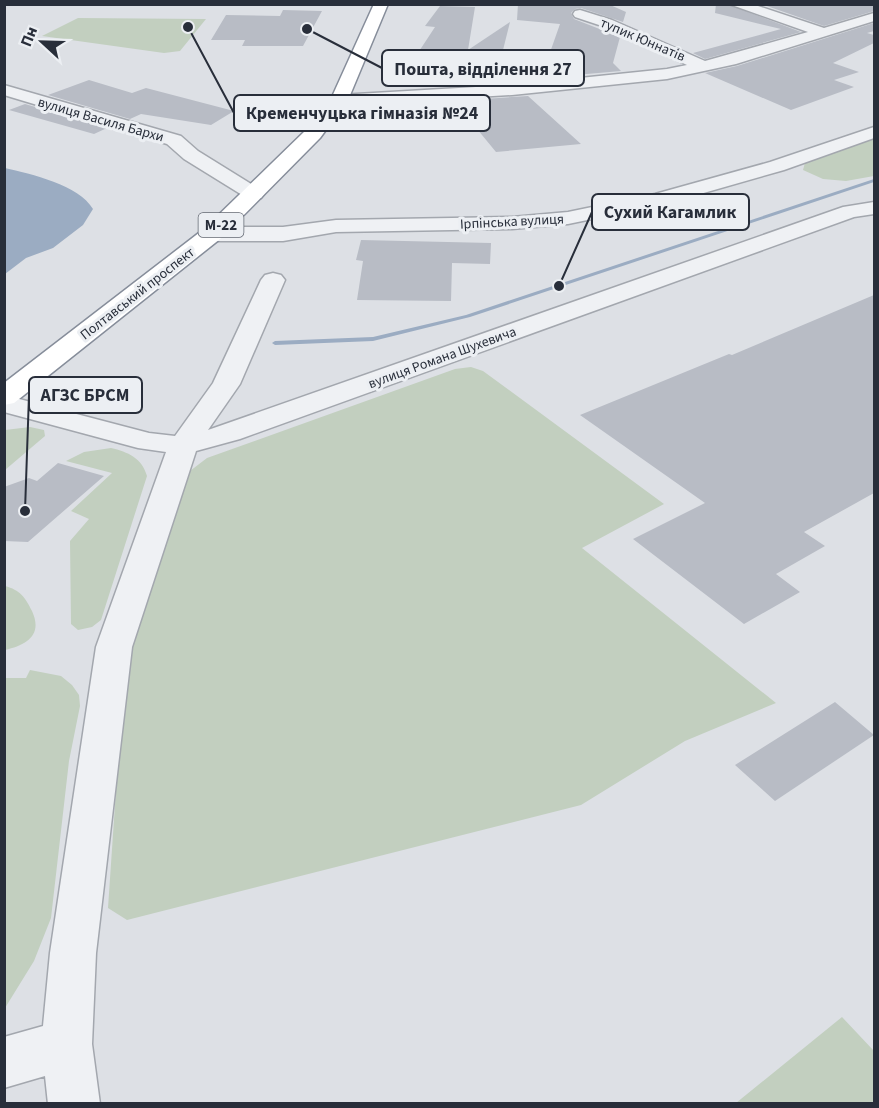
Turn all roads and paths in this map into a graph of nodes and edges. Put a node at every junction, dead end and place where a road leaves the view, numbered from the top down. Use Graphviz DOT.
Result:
graph roads {
  1 [pos="381,4"];
  2 [pos="736,4"];
  3 [pos="580,14"];
  4 [pos="874,17"];
  5 [pos="822,32"];
  6 [pos="705,67"];
  7 [pos="4,90"];
  8 [pos="339,100"];
  9 [pos="874,132"];
  10 [pos="254,194"];
  11 [pos="874,208"];
  12 [pos="212,234"];
  13 [pos="278,260"];
  14 [pos="4,397"];
  15 [pos="4,403"];
  16 [pos="183,446"];
  17 [pos="67,1044"];
  18 [pos="4,1063"];
  19 [pos="74,1104"];
  1 -- 8 [label="highway, Полтавський проспект / М-22"];
  2 -- 5 [label="street"];
  3 -- 6 [label="street, тупик Юннатів"];
  4 -- 5 [label="street"];
  5 -- 6 [label="street"];
  6 -- 8 [label="street"];
  7 -- 10 [label="street, вулиця Василя Бархи"];
  8 -- 10 [label="highway, Полтавський проспект / М-22"];
  9 -- 13 [label="street, Ірпінська вулиця"];
  10 -- 12 [label="highway, Полтавський проспект / М-22"];
  11 -- 16 [label="street, вулиця Романа Шухевича"];
  12 -- 13 [label="street, Ірпінська вулиця"];
  12 -- 14 [label="highway, Полтавський проспект / М-22"];
  13 -- 16 [label="street"];
  15 -- 16 [label="street, вулиця Романа Шухевича"];
  16 -- 17 [label="street"];
  17 -- 18 [label="street"];
  17 -- 19 [label="street"];
}
